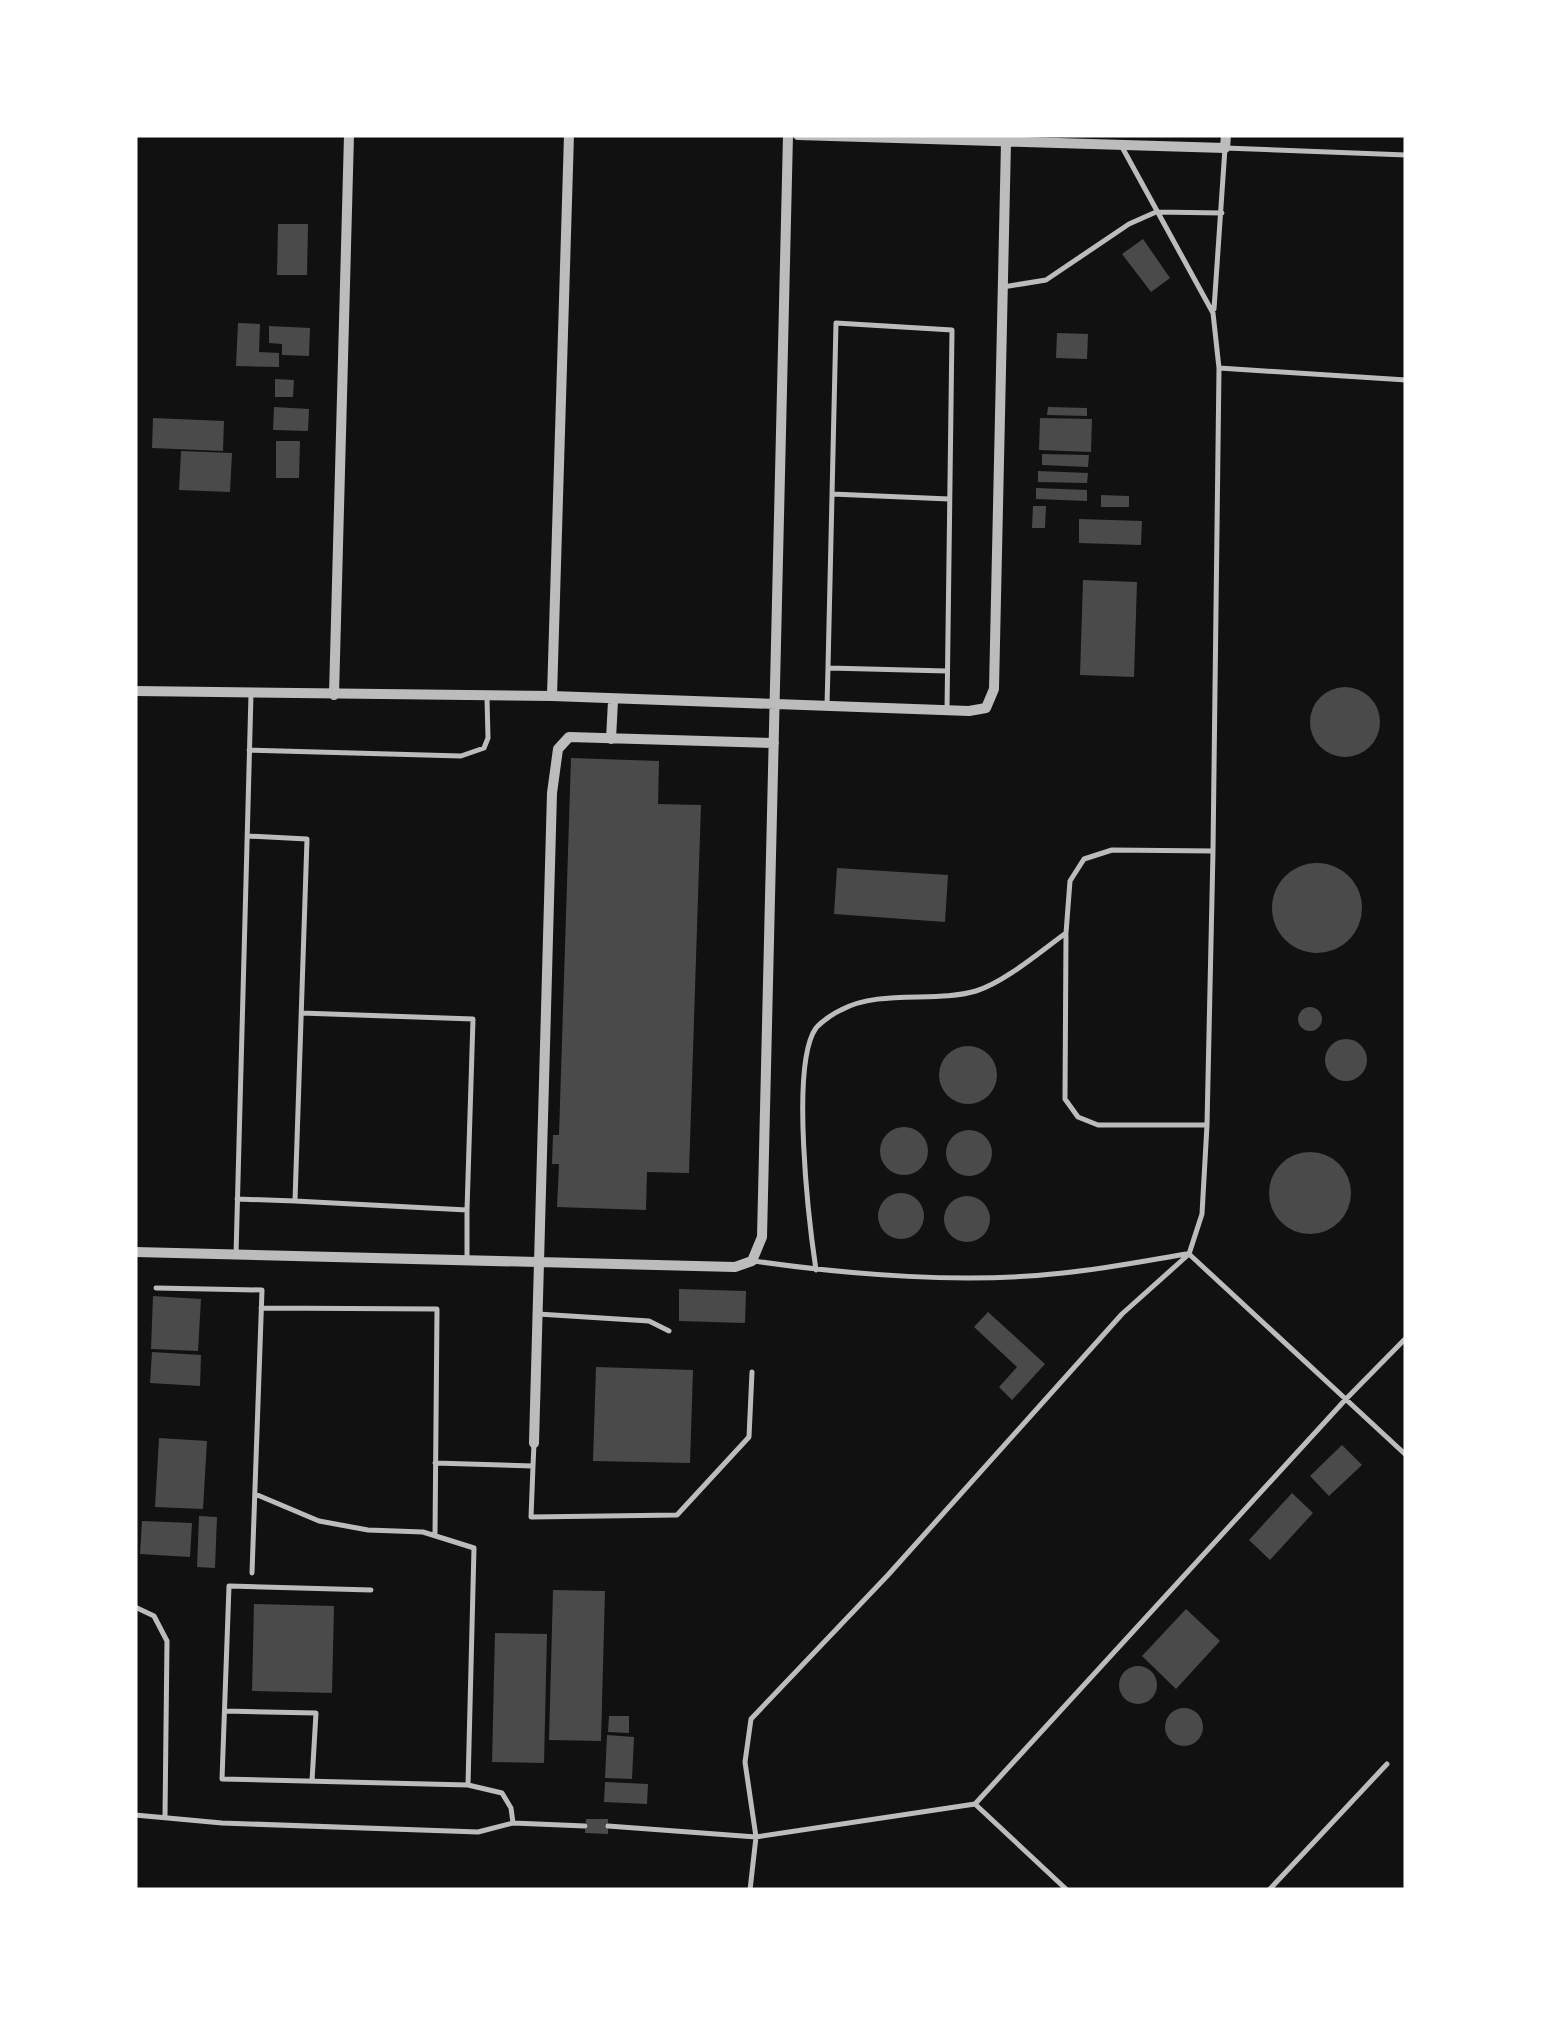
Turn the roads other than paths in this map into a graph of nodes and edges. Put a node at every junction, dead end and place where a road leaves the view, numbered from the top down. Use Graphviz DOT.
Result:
graph roads {
  1 [pos="349,135"];
  2 [pos="568,135"];
  3 [pos="788,135"];
  4 [pos="798,135"];
  5 [pos="1226,135"];
  6 [pos="1006,142"];
  7 [pos="1121,144"];
  8 [pos="1225,148"];
  9 [pos="1406,156"];
  10 [pos="1156,212"];
  11 [pos="1222,214"];
  12 [pos="1003,288"];
  13 [pos="1214,313"];
  14 [pos="1219,368"];
  15 [pos="1406,380"];
  16 [pos="832,494"];
  17 [pos="948,498"];
  18 [pos="828,668"];
  19 [pos="947,671"];
  20 [pos="135,691"];
  21 [pos="250,694"];
  22 [pos="334,696"];
  23 [pos="487,696"];
  24 [pos="552,696"];
  25 [pos="613,700"];
  26 [pos="775,706"];
  27 [pos="827,707"];
  28 [pos="947,710"];
  29 [pos="611,739"];
  30 [pos="774,743"];
  31 [pos="249,750"];
  32 [pos="247,836"];
  33 [pos="1213,851"];
  34 [pos="1066,932"];
  35 [pos="301,1013"];
  36 [pos="1207,1125"];
  37 [pos="237,1199"];
  38 [pos="295,1201"];
  39 [pos="468,1210"];
  40 [pos="135,1252"];
  41 [pos="236,1254"];
  42 [pos="1188,1254"];
  43 [pos="467,1260"];
  44 [pos="539,1261"];
  45 [pos="752,1261"];
  46 [pos="816,1270"];
  47 [pos="156,1288"];
  48 [pos="261,1308"];
  49 [pos="538,1314"];
  50 [pos="669,1331"];
  51 [pos="1406,1338"];
  52 [pos="752,1372"];
  53 [pos="1346,1399"];
  54 [pos="534,1443"];
  55 [pos="1406,1455"];
  56 [pos="436,1463"];
  57 [pos="534,1466"];
  58 [pos="255,1494"];
  59 [pos="435,1535"];
  60 [pos="252,1573"];
  61 [pos="371,1590"];
  62 [pos="135,1607"];
  63 [pos="225,1711"];
  64 [pos="1387,1764"];
  65 [pos="312,1781"];
  66 [pos="468,1785"];
  67 [pos="975,1804"];
  68 [pos="135,1815"];
  69 [pos="165,1816"];
  70 [pos="513,1823"];
  71 [pos="585,1826"];
  72 [pos="608,1826"];
  73 [pos="756,1837"];
  74 [pos="750,1890"];
  75 [pos="1067,1890"];
  76 [pos="1269,1890"];
  1 -- 22 [label="street"];
  2 -- 24 [label="street"];
  3 -- 26 [label="street"];
  4 -- 6 [label="street"];
  5 -- 8 [label="street"];
  6 -- 7 [label="street"];
  6 -- 12 [label="street"];
  7 -- 8 [label="street"];
  7 -- 10 [label="lane"];
  8 -- 9 [label="lane"];
  8 -- 11 [label="lane"];
  10 -- 11 [label="lane"];
  10 -- 12 [label="lane"];
  10 -- 13 [label="lane"];
  11 -- 13 [label="lane"];
  12 -- 28 [label="street"];
  13 -- 14 [label="lane"];
  14 -- 15 [label="lane"];
  14 -- 33 [label="lane"];
  16 -- 17 [label="lane"];
  16 -- 17 [label="lane"];
  16 -- 18 [label="lane"];
  17 -- 19 [label="lane"];
  18 -- 19 [label="lane"];
  18 -- 27 [label="lane"];
  19 -- 28 [label="lane"];
  20 -- 21 [label="street"];
  21 -- 22 [label="street"];
  21 -- 31 [label="lane"];
  22 -- 23 [label="street"];
  23 -- 24 [label="street"];
  23 -- 31 [label="lane"];
  24 -- 25 [label="street"];
  25 -- 26 [label="street"];
  25 -- 29 [label="street"];
  26 -- 27 [label="street"];
  26 -- 30 [label="street"];
  27 -- 28 [label="street"];
  29 -- 30 [label="street"];
  29 -- 44 [label="street"];
  30 -- 45 [label="street"];
  31 -- 32 [label="lane"];
  32 -- 35 [label="lane"];
  32 -- 37 [label="lane"];
  33 -- 34 [label="lane"];
  33 -- 36 [label="lane"];
  34 -- 36 [label="lane"];
  34 -- 46 [label="lane"];
  35 -- 38 [label="lane"];
  35 -- 39 [label="lane"];
  36 -- 42 [label="lane"];
  37 -- 38 [label="lane"];
  37 -- 41 [label="lane"];
  38 -- 39 [label="lane"];
  39 -- 43 [label="lane"];
  40 -- 41 [label="street"];
  41 -- 43 [label="street"];
  42 -- 46 [label="lane"];
  42 -- 53 [label="lane"];
  42 -- 73 [label="lane"];
  43 -- 44 [label="street"];
  44 -- 45 [label="street"];
  44 -- 49 [label="street"];
  45 -- 46 [label="lane"];
  47 -- 48 [label="lane"];
  48 -- 56 [label="lane"];
  48 -- 58 [label="lane"];
  49 -- 50 [label="lane"];
  49 -- 54 [label="street"];
  51 -- 53 [label="lane"];
  52 -- 57 [label="lane"];
  53 -- 55 [label="lane"];
  53 -- 67 [label="lane"];
  54 -- 57 [label="lane"];
  56 -- 57 [label="lane"];
  56 -- 59 [label="lane"];
  58 -- 59 [label="lane"];
  58 -- 60 [label="lane"];
  59 -- 66 [label="lane"];
  61 -- 63 [label="lane"];
  62 -- 69 [label="lane"];
  63 -- 65 [label="lane"];
  63 -- 65 [label="lane"];
  64 -- 76 [label="lane"];
  65 -- 66 [label="lane"];
  66 -- 70 [label="lane"];
  67 -- 73 [label="lane"];
  67 -- 75 [label="lane"];
  68 -- 69 [label="lane"];
  69 -- 70 [label="lane"];
  70 -- 71 [label="lane"];
  72 -- 73 [label="lane"];
  73 -- 74 [label="lane"];
}
